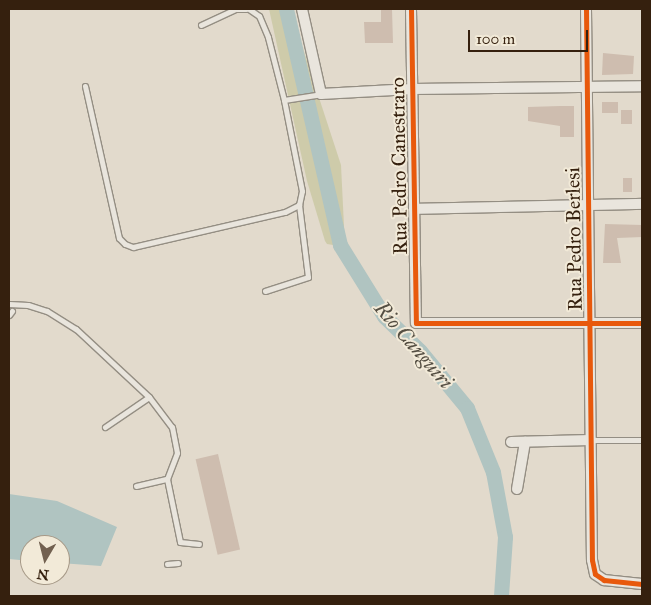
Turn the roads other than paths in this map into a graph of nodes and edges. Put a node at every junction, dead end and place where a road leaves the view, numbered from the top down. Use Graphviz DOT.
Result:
graph roads {
  1 [pos="248,9"];
  2 [pos="302,9"];
  3 [pos="411,9"];
  4 [pos="586,9"];
  5 [pos="201,25"];
  6 [pos="85,86"];
  7 [pos="642,86"];
  8 [pos="587,87"];
  9 [pos="412,89"];
  10 [pos="319,94"];
  11 [pos="284,100"];
  12 [pos="588,204"];
  13 [pos="642,204"];
  14 [pos="299,205"];
  15 [pos="414,209"];
  16 [pos="265,291"];
  17 [pos="9,304"];
  18 [pos="590,323"];
  19 [pos="642,323"];
  20 [pos="149,397"];
  21 [pos="105,427"];
  22 [pos="591,440"];
  23 [pos="642,440"];
  24 [pos="511,442"];
  25 [pos="525,442"];
  26 [pos="167,479"];
  27 [pos="136,486"];
  28 [pos="517,489"];
  29 [pos="200,544"];
  30 [pos="167,564"];
  31 [pos="178,564"];
  32 [pos="642,584"];
  1 -- 5 [label="lane"];
  1 -- 11 [label="lane"];
  2 -- 10 [label="street"];
  3 -- 9 [label="street, Rua Pedro Canestraro"];
  4 -- 8 [label="street, Rua Pedro Berlesi"];
  6 -- 14 [label="lane"];
  7 -- 8 [label="street"];
  8 -- 9 [label="street"];
  8 -- 12 [label="street, Rua Pedro Berlesi"];
  9 -- 10 [label="street"];
  9 -- 15 [label="street, Rua Pedro Canestraro"];
  10 -- 11 [label="lane"];
  11 -- 14 [label="lane"];
  12 -- 13 [label="street"];
  12 -- 15 [label="street"];
  12 -- 18 [label="street, Rua Pedro Berlesi"];
  14 -- 16 [label="lane"];
  15 -- 18 [label="street, Rua Pedro Canestraro"];
  17 -- 20 [label="lane"];
  18 -- 19 [label="street"];
  18 -- 22 [label="street, Rua Pedro Berlesi"];
  20 -- 21 [label="lane"];
  20 -- 26 [label="lane"];
  22 -- 23 [label="lane"];
  22 -- 25 [label="street"];
  22 -- 32 [label="street, Rua Pedro Berlesi"];
  24 -- 25 [label="street"];
  25 -- 28 [label="street"];
  26 -- 27 [label="lane"];
  26 -- 29 [label="lane"];
  30 -- 31 [label="lane"];
}
